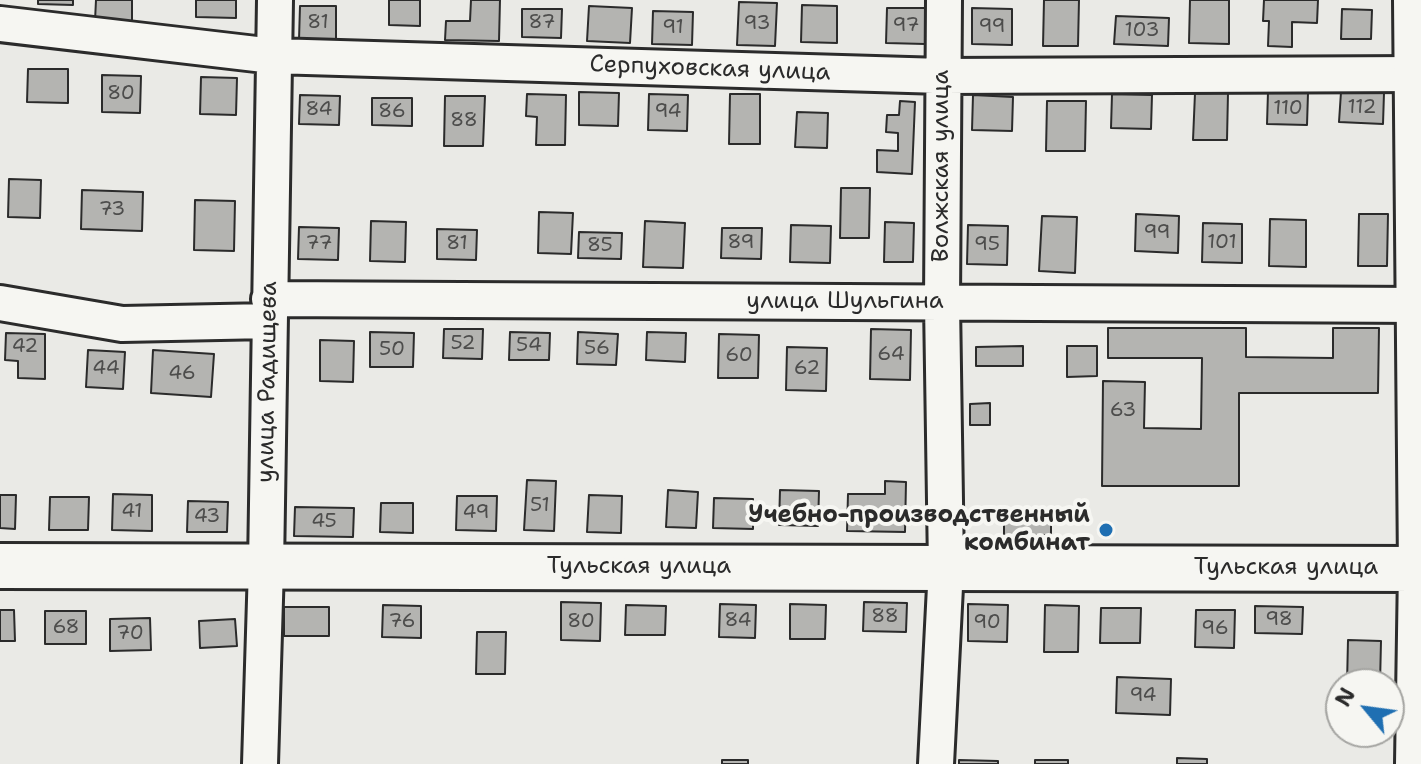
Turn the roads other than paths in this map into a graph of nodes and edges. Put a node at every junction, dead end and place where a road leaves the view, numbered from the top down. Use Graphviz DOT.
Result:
graph roads {
  1 [pos="275,0"];
  2 [pos="944,0"];
  3 [pos="1416,0"];
  4 [pos="0,24"];
  5 [pos="273,56"];
  6 [pos="1418,74"];
  7 [pos="942,76"];
  8 [pos="0,303"];
  9 [pos="942,303"];
  10 [pos="1419,305"];
  11 [pos="269,310"];
  12 [pos="0,566"];
  13 [pos="266,567"];
  14 [pos="946,567"];
  15 [pos="1421,569"];
  16 [pos="260,764"];
  17 [pos="936,764"];
  18 [pos="1418,764"];
  1 -- 5 [label="street, улица Радищева"];
  2 -- 7 [label="street, Волжская улица"];
  3 -- 6 [label="main road"];
  4 -- 5 [label="street, Серпуховская улица"];
  5 -- 7 [label="street, Серпуховская улица"];
  5 -- 11 [label="street, улица Радищева"];
  6 -- 7 [label="street, Серпуховская улица"];
  6 -- 10 [label="main road"];
  7 -- 9 [label="street, Волжская улица"];
  8 -- 11 [label="street, улица Шульгина"];
  9 -- 10 [label="street, улица Шульгина"];
  9 -- 11 [label="street, улица Шульгина"];
  9 -- 14 [label="street, Волжская улица"];
  10 -- 15 [label="main road"];
  11 -- 13 [label="street, улица Радищева"];
  12 -- 13 [label="main road, Тульская улица"];
  13 -- 14 [label="main road, Тульская улица"];
  13 -- 16 [label="street, улица Радищева"];
  14 -- 15 [label="main road, Тульская улица"];
  14 -- 17 [label="street, Волжская улица"];
  15 -- 18 [label="main road"];
}
